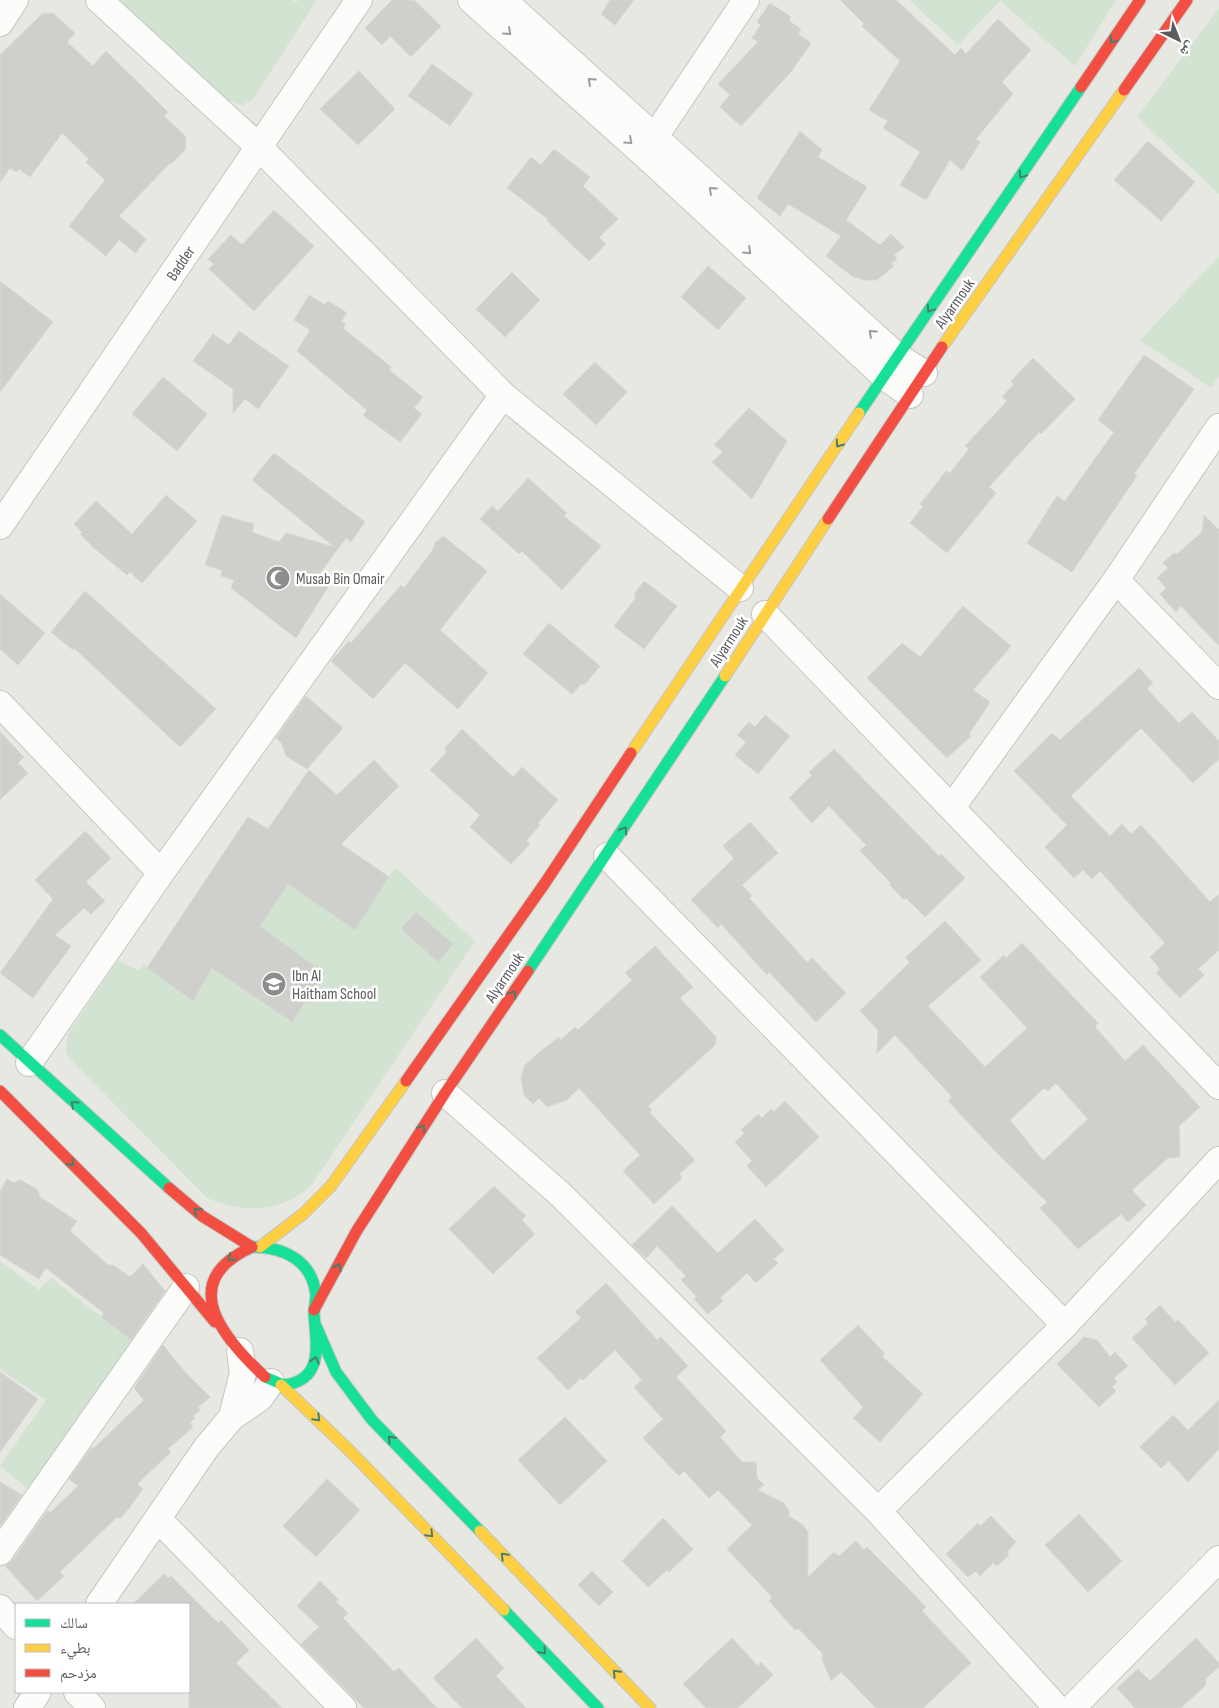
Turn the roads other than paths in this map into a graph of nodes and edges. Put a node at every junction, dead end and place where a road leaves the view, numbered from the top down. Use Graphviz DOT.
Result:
graph roads {
  1 [pos="15,0"];
  2 [pos="99,0"];
  3 [pos="359,0"];
  4 [pos="471,0"];
  5 [pos="503,0"];
  6 [pos="746,0"];
  7 [pos="1140,0"];
  8 [pos="1187,0"];
  9 [pos="0,23"];
  10 [pos="654,138"];
  11 [pos="260,148"];
  12 [pos="892,367"];
  13 [pos="924,374"];
  14 [pos="503,395"];
  15 [pos="910,395"];
  16 [pos="1219,427"];
  17 [pos="0,526"];
  18 [pos="1116,580"];
  19 [pos="740,588"];
  20 [pos="765,614"];
  21 [pos="1219,686"];
  22 [pos="0,704"];
  23 [pos="952,807"];
  24 [pos="607,856"];
  25 [pos="162,873"];
  26 [pos="0,1035"];
  27 [pos="29,1063"];
  28 [pos="1219,1086"];
  29 [pos="0,1091"];
  30 [pos="444,1093"];
  31 [pos="1219,1160"];
  32 [pos="256,1247"];
  33 [pos="186,1287"];
  34 [pos="314,1310"];
  35 [pos="1065,1325"];
  36 [pos="316,1326"];
  37 [pos="221,1328"];
  38 [pos="240,1351"];
  39 [pos="276,1383"];
  40 [pos="232,1417"];
  41 [pos="878,1511"];
  42 [pos="158,1519"];
  43 [pos="0,1552"];
  44 [pos="1219,1559"];
  45 [pos="100,1603"];
  46 [pos="0,1608"];
  47 [pos="15,1625"];
  48 [pos="37,1693"];
  49 [pos="78,1693"];
  50 [pos="26,1708"];
  51 [pos="92,1708"];
  52 [pos="343,1708"];
  53 [pos="598,1708"];
  54 [pos="650,1708"];
  55 [pos="1057,1708"];
  56 [pos="1072,1708"];
  1 -- 9 [label="street"];
  2 -- 11 [label="street"];
  3 -- 11 [label="street, Badder"];
  4 -- 12 [label="street, one-way"];
  10 -- 5 [label="street, one-way"];
  6 -- 10 [label="street"];
  7 -- 12 [label="street, one-way"];
  8 -- 13 [label="street, Alyarmouk"];
  12 -- 10 [label="street, one-way"];
  11 -- 14 [label="street"];
  11 -- 17 [label="street, Badder"];
  12 -- 13 [label="street"];
  12 -- 15 [label="street"];
  12 -- 19 [label="street, one-way"];
  13 -- 15 [label="street, Alyarmouk"];
  14 -- 19 [label="street"];
  14 -- 25 [label="street"];
  15 -- 20 [label="street, Alyarmouk"];
  16 -- 18 [label="street"];
  18 -- 21 [label="street"];
  18 -- 23 [label="street"];
  19 -- 32 [label="street"];
  20 -- 23 [label="street"];
  24 -- 20 [label="street, Alyarmouk, one-way"];
  22 -- 25 [label="street"];
  23 -- 28 [label="street"];
  30 -- 24 [label="street, Alyarmouk, one-way"];
  24 -- 35 [label="street"];
  25 -- 27 [label="street"];
  26 -- 27 [label="street"];
  32 -- 27 [label="street, one-way"];
  29 -- 33 [label="street, one-way"];
  34 -- 30 [label="street, Alyarmouk, one-way"];
  30 -- 41 [label="street"];
  31 -- 35 [label="street"];
  32 -- 34 [label="street"];
  32 -- 37 [label="street, one-way"];
  33 -- 37 [label="street"];
  33 -- 43 [label="street"];
  34 -- 36 [label="street"];
  35 -- 41 [label="street"];
  39 -- 36 [label="street, one-way"];
  54 -- 36 [label="street, one-way"];
  37 -- 38 [label="street"];
  38 -- 39 [label="street"];
  38 -- 40 [label="street"];
  39 -- 40 [label="street"];
  39 -- 53 [label="street, one-way"];
  40 -- 42 [label="street"];
  41 -- 55 [label="street"];
  42 -- 45 [label="street"];
  42 -- 52 [label="street"];
  44 -- 56 [label="street"];
  46 -- 47 [label="street"];
  48 -- 50 [label="street"];
  49 -- 51 [label="street"];
}
